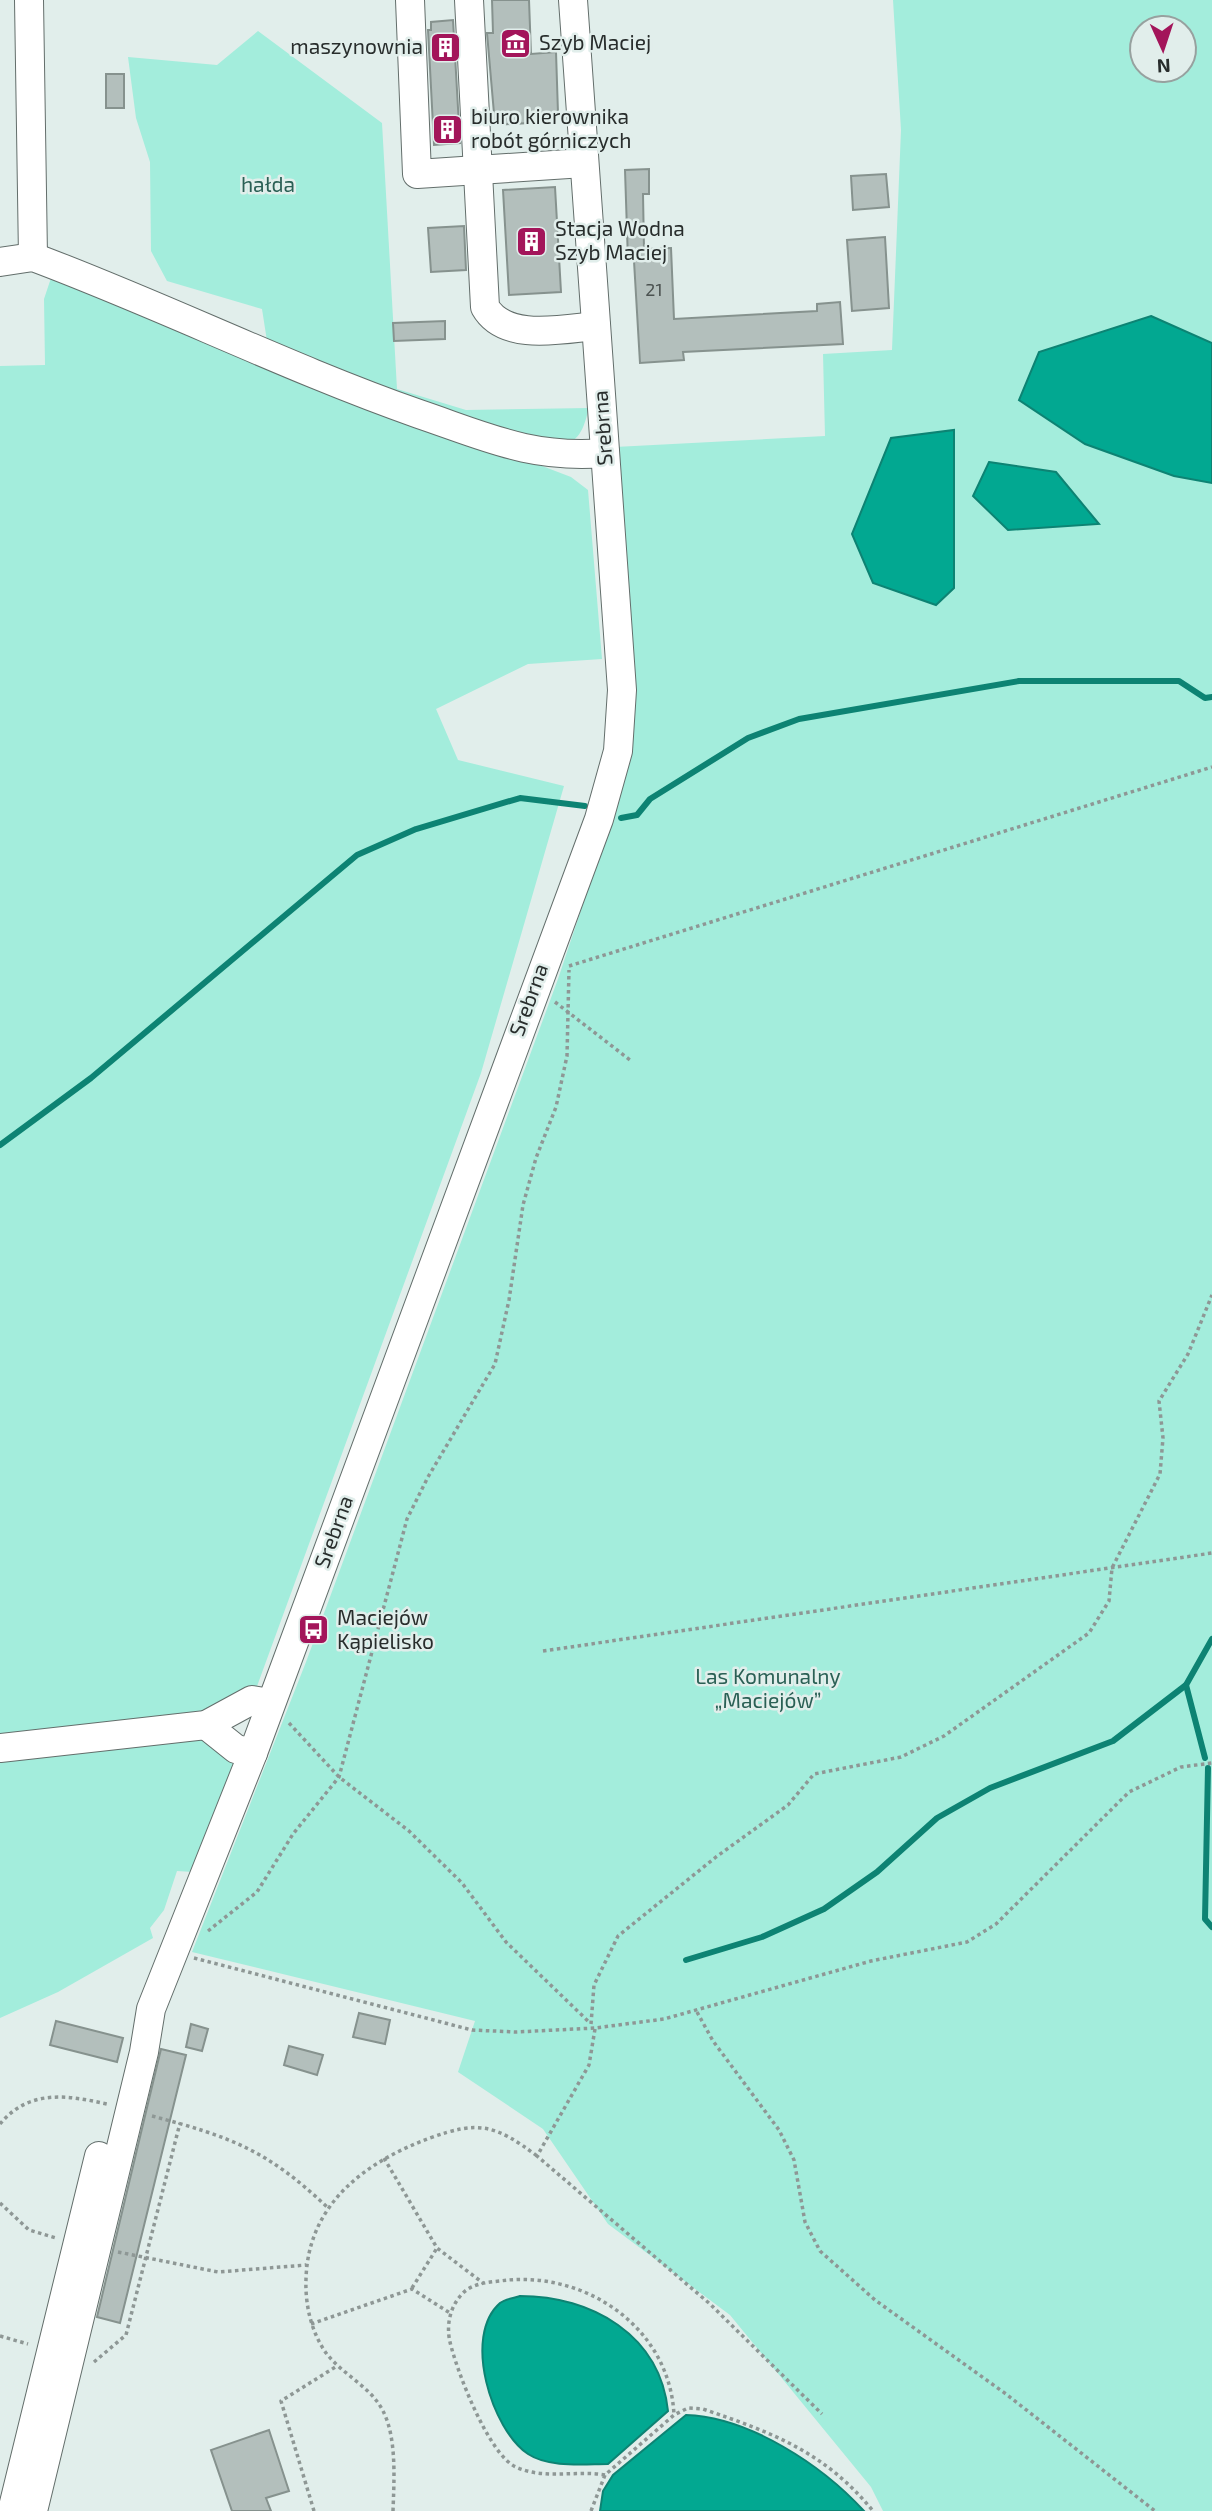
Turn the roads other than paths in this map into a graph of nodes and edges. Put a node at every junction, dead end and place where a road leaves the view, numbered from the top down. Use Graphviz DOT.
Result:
graph roads {
  1 [pos="29,0"];
  2 [pos="410,0"];
  3 [pos="468,0"];
  4 [pos="573,0"];
  5 [pos="584,163"];
  6 [pos="478,170"];
  7 [pos="33,257"];
  8 [pos="0,262"];
  9 [pos="596,326"];
  10 [pos="605,453"];
  11 [pos="270,1703"];
  12 [pos="206,1725"];
  13 [pos="0,1748"];
  14 [pos="253,1753"];
  15 [pos="88,2245"];
  16 [pos="12,2511"];
  17 [pos="33,2511"];
  1 -- 7 [label="street"];
  2 -- 6 [label="street"];
  3 -- 6 [label="street"];
  4 -- 5 [label="street, Srebrna"];
  5 -- 6 [label="street"];
  5 -- 9 [label="street, Srebrna"];
  6 -- 9 [label="street"];
  7 -- 8 [label="street"];
  7 -- 10 [label="street"];
  9 -- 10 [label="street, Srebrna"];
  10 -- 11 [label="street, Srebrna"];
  11 -- 12 [label="street"];
  11 -- 14 [label="street, Srebrna"];
  12 -- 13 [label="street"];
  12 -- 14 [label="street"];
  14 -- 15 [label="street, Srebrna"];
  15 -- 16 [label="street"];
  15 -- 17 [label="street"];
}
